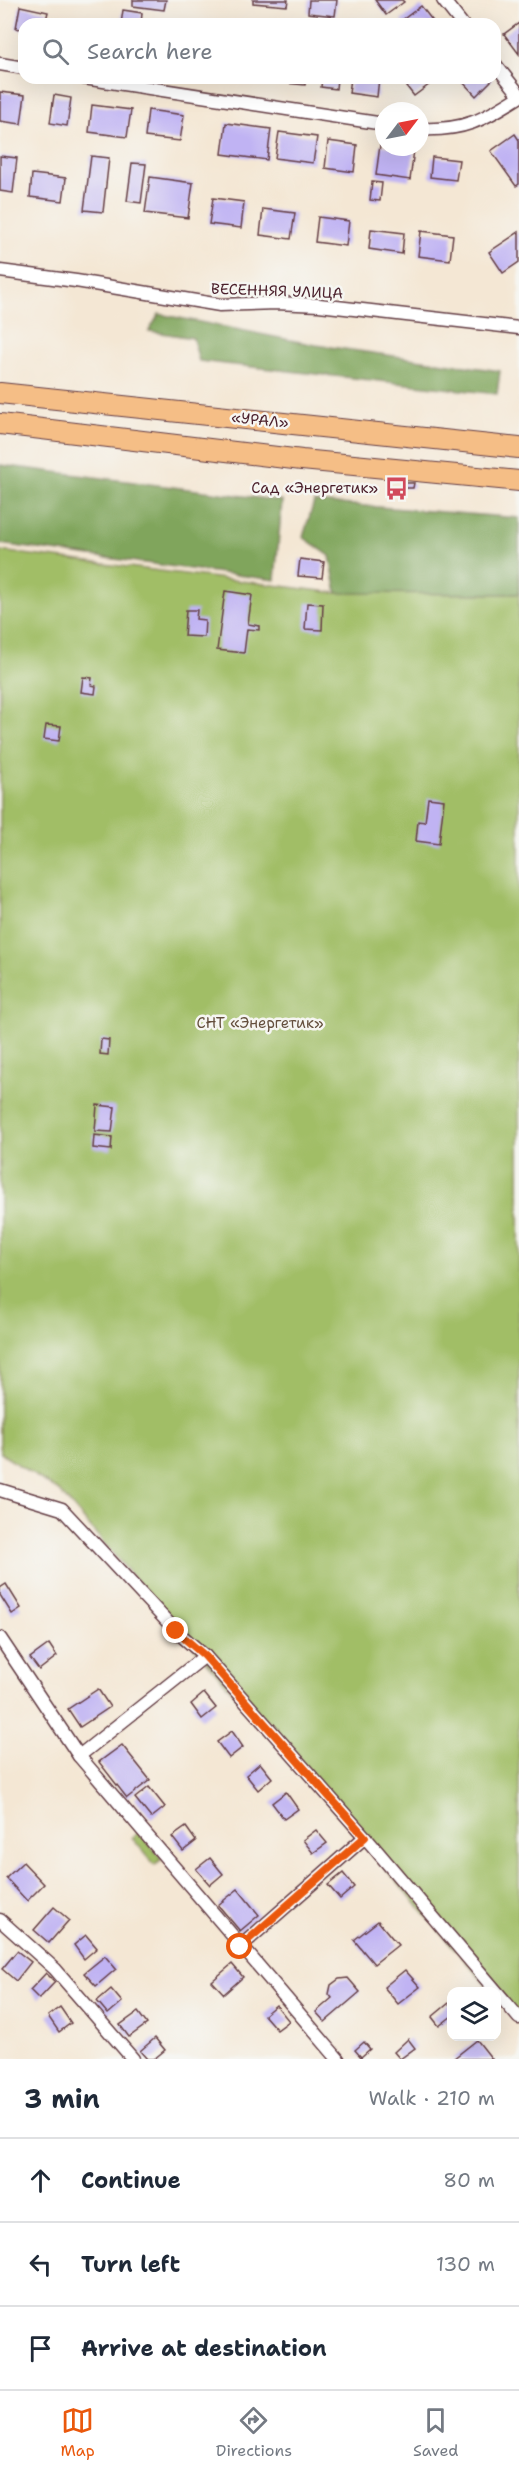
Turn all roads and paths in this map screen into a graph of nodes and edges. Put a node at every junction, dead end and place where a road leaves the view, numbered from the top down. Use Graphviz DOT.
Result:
graph roads {
  1 [pos="443,0"];
  2 [pos="457,18"];
  3 [pos="0,64"];
  4 [pos="18,67"];
  5 [pos="501,72"];
  6 [pos="123,84"];
  7 [pos="519,96"];
  8 [pos="375,123"];
  9 [pos="429,129"];
  10 [pos="0,271"];
  11 [pos="519,328"];
  12 [pos="0,393"];
  13 [pos="0,424"];
  14 [pos="519,448"];
  15 [pos="519,481"];
  16 [pos="0,1490"];
  17 [pos="0,1638"];
  18 [pos="205,1656"];
  19 [pos="79,1756"];
  20 [pos="365,1837"];
  21 [pos="0,1920"];
  22 [pos="240,1947"];
  23 [pos="519,2018"];
  24 [pos="133,2059"];
  25 [pos="338,2059"];
  1 -- 2 [label="street"];
  3 -- 4 [label="street"];
  5 -- 7 [label="street"];
  6 -- 8 [label="street"];
  7 -- 9 [label="street"];
  10 -- 11 [label="street, ВЕСЕННЯЯ УЛИЦА"];
  12 -- 14 [label="main road, «УРАЛ»"];
  13 -- 15 [label="main road"];
  16 -- 18 [label="street"];
  17 -- 19 [label="street"];
  18 -- 19 [label="street"];
  18 -- 20 [label="street"];
  19 -- 22 [label="street"];
  20 -- 22 [label="street"];
  20 -- 23 [label="street"];
  21 -- 24 [label="street"];
  22 -- 25 [label="street"];
}
